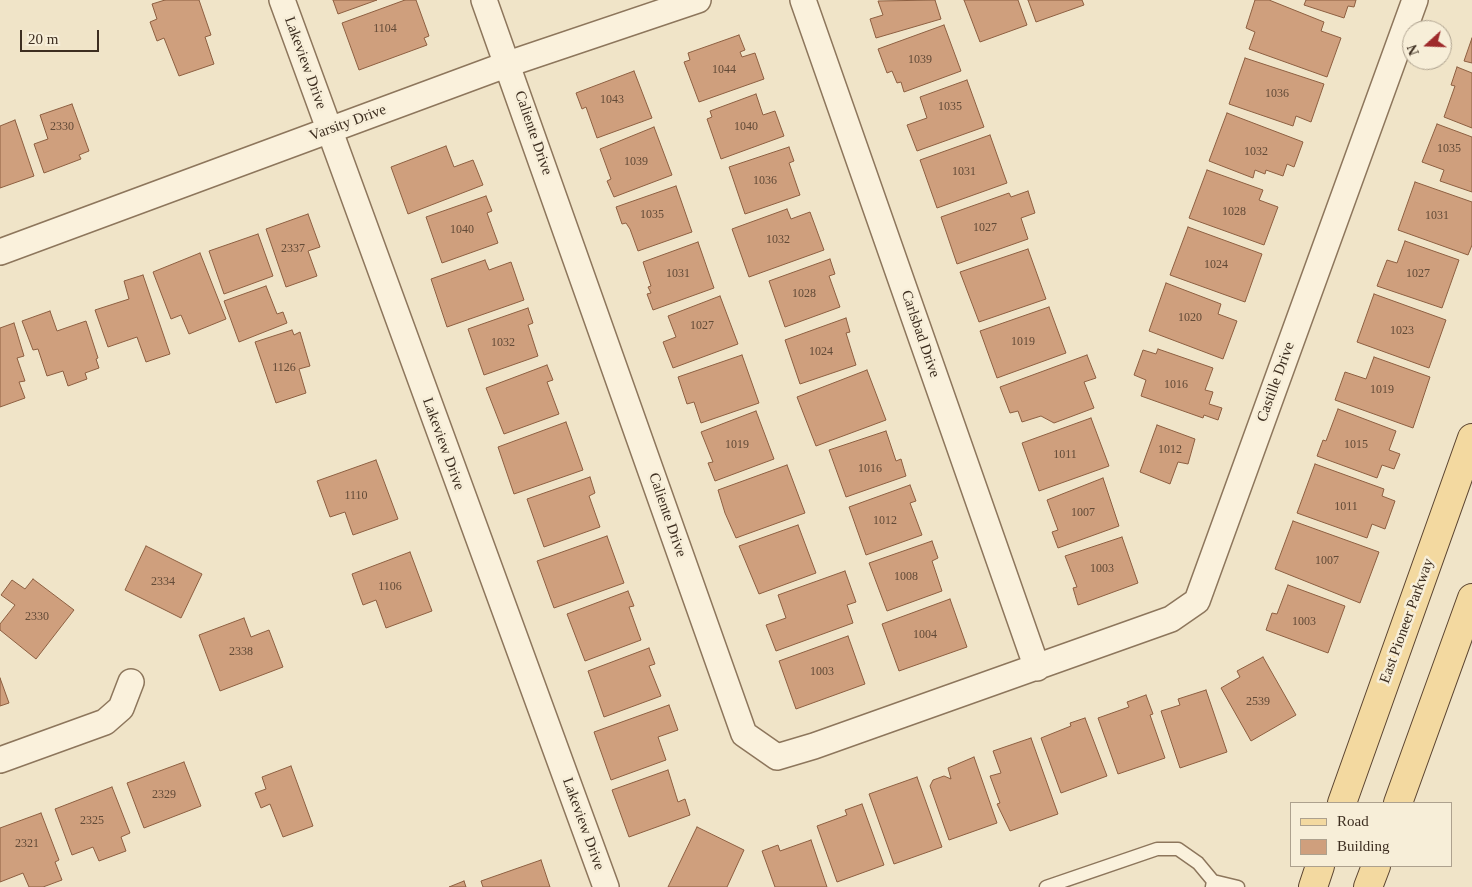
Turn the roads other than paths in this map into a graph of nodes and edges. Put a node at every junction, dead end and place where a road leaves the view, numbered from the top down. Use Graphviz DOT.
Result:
graph roads {
  1 [pos="282,0"];
  2 [pos="484,0"];
  3 [pos="698,0"];
  4 [pos="803,0"];
  5 [pos="1415,0"];
  6 [pos="508,64"];
  7 [pos="329,131"];
  8 [pos="0,252"];
  9 [pos="1472,438"];
  10 [pos="1472,598"];
  11 [pos="1037,668"];
  12 [pos="130,682"];
  13 [pos="0,760"];
  14 [pos="1342,802"];
  15 [pos="1398,802"];
  16 [pos="1320,867"];
  17 [pos="1376,867"];
  18 [pos="1212,884"];
  19 [pos="606,887"];
  20 [pos="1046,887"];
  21 [pos="1238,887"];
  22 [pos="1313,887"];
  23 [pos="1368,887"];
  1 -- 7 [label="street, Lakeview Drive"];
  2 -- 6 [label="street, Caliente Drive"];
  3 -- 6 [label="street, Varsity Drive"];
  4 -- 11 [label="street, Carlsbad Drive"];
  5 -- 11 [label="street, Castille Drive"];
  6 -- 7 [label="street, Varsity Drive"];
  6 -- 11 [label="street, Caliente Drive"];
  7 -- 8 [label="street, Varsity Drive"];
  7 -- 19 [label="street, Lakeview Drive"];
  9 -- 14 [label="main road, East Pioneer Parkway"];
  10 -- 15 [label="main road"];
  12 -- 13 [label="street"];
  16 -- 22 [label="main road"];
  17 -- 23 [label="main road"];
  18 -- 20 [label="lane"];
  18 -- 21 [label="lane"];
}
